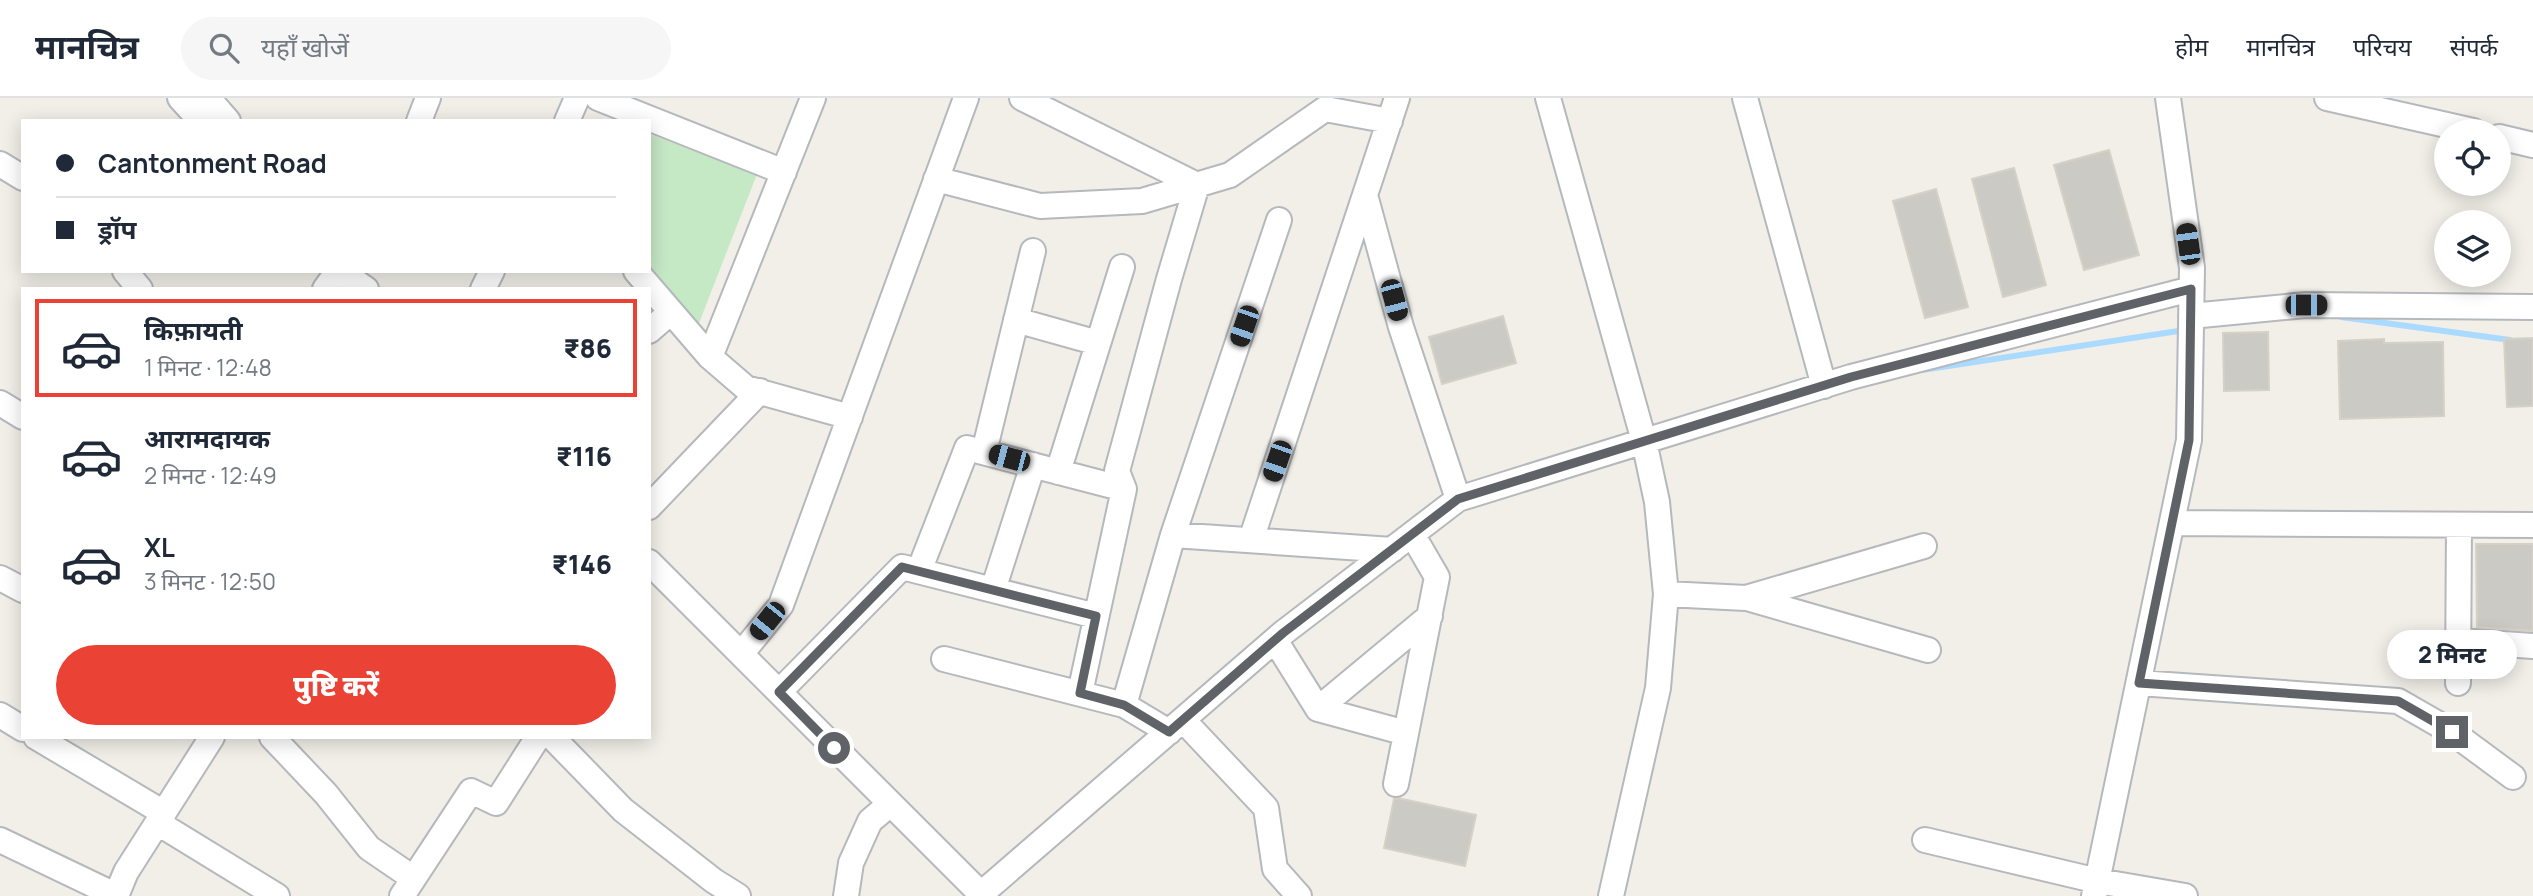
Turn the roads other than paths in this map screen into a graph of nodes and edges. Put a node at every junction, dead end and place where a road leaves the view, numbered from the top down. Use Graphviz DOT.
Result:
graph roads {
  1 [pos="180,98"];
  2 [pos="208,98"];
  3 [pos="428,98"];
  4 [pos="577,98"];
  5 [pos="598,98"];
  6 [pos="813,98"];
  7 [pos="966,98"];
  8 [pos="1022,98"];
  9 [pos="1548,98"];
  10 [pos="1745,98"];
  11 [pos="2168,98"];
  12 [pos="2327,98"];
  13 [pos="1394,109"];
  14 [pos="199,119"];
  15 [pos="226,119"];
  16 [pos="420,119"];
  17 [pos="568,119"];
  18 [pos="651,119"];
  19 [pos="651,119"];
  20 [pos="2434,122"];
  21 [pos="2511,140"];
  22 [pos="2533,145"];
  23 [pos="0,164"];
  24 [pos="784,172"];
  25 [pos="21,177"];
  26 [pos="936,179"];
  27 [pos="1198,185"];
  28 [pos="1365,195"];
  29 [pos="1279,220"];
  30 [pos="1032,251"];
  31 [pos="1122,267"];
  32 [pos="127,273"];
  33 [pos="337,273"];
  34 [pos="342,273"];
  35 [pos="638,273"];
  36 [pos="138,287"];
  37 [pos="327,287"];
  38 [pos="365,287"];
  39 [pos="650,287"];
  40 [pos="651,289"];
  41 [pos="2191,289"];
  42 [pos="2533,307"];
  43 [pos="671,312"];
  44 [pos="2191,316"];
  45 [pos="1016,320"];
  46 [pos="651,329"];
  47 [pos="1098,343"];
  48 [pos="710,356"];
  49 [pos="1824,386"];
  50 [pos="760,391"];
  51 [pos="0,403"];
  52 [pos="21,416"];
  53 [pos="850,416"];
  54 [pos="1644,441"];
  55 [pos="984,452"];
  56 [pos="1033,465"];
  57 [pos="1058,472"];
  58 [pos="1124,489"];
  59 [pos="1458,499"];
  60 [pos="651,505"];
  61 [pos="2172,523"];
  62 [pos="2459,525"];
  63 [pos="2533,526"];
  64 [pos="1412,534"];
  65 [pos="1173,536"];
  66 [pos="1251,540"];
  67 [pos="1924,546"];
  68 [pos="1392,550"];
  69 [pos="651,564"];
  70 [pos="919,571"];
  71 [pos="0,578"];
  72 [pos="21,589"];
  73 [pos="993,590"];
  74 [pos="1666,594"];
  75 [pos="1746,598"];
  76 [pos="1096,616"];
  77 [pos="1430,616"];
  78 [pos="1275,640"];
  79 [pos="2459,641"];
  80 [pos="2533,646"];
  81 [pos="1928,650"];
  82 [pos="741,654"];
  83 [pos="944,659"];
  84 [pos="2139,683"];
  85 [pos="2458,683"];
  86 [pos="779,692"];
  87 [pos="1080,693"];
  88 [pos="1124,705"];
  89 [pos="1318,709"];
  90 [pos="0,715"];
  91 [pos="1176,726"];
  92 [pos="21,728"];
  93 [pos="1406,733"];
  94 [pos="39,739"];
  95 [pos="211,739"];
  96 [pos="274,739"];
  97 [pos="537,739"];
  98 [pos="554,739"];
  99 [pos="2513,777"];
  100 [pos="1396,784"];
  101 [pos="890,804"];
  102 [pos="161,818"];
  103 [pos="0,840"];
  104 [pos="1925,840"];
  105 [pos="408,887"];
  106 [pos="2096,888"];
  107 [pos="982,895"];
  108 [pos="116,896"];
  109 [pos="277,896"];
  110 [pos="738,896"];
  111 [pos="846,896"];
  112 [pos="1299,896"];
  113 [pos="1611,896"];
  114 [pos="2185,896"];
  1 -- 14 [label="street"];
  2 -- 15 [label="street"];
  3 -- 16 [label="street"];
  4 -- 17 [label="street"];
  5 -- 19 [label="street"];
  6 -- 24 [label="street"];
  7 -- 26 [label="street"];
  8 -- 27 [label="street"];
  9 -- 54 [label="street"];
  10 -- 49 [label="street"];
  11 -- 41 [label="street"];
  12 -- 20 [label="street"];
  13 -- 27 [label="street"];
  13 -- 28 [label="street"];
  18 -- 24 [label="street"];
  21 -- 22 [label="street"];
  23 -- 25 [label="street"];
  24 -- 48 [label="street"];
  26 -- 27 [label="street"];
  26 -- 53 [label="street"];
  27 -- 58 [label="street"];
  28 -- 59 [label="street"];
  28 -- 66 [label="street"];
  29 -- 65 [label="street"];
  30 -- 45 [label="street"];
  31 -- 47 [label="street"];
  32 -- 36 [label="street"];
  33 -- 37 [label="street"];
  34 -- 38 [label="street"];
  35 -- 39 [label="street"];
  40 -- 43 [label="street"];
  41 -- 44 [label="street"];
  41 -- 49 [label="street"];
  42 -- 44 [label="street"];
  43 -- 46 [label="street"];
  43 -- 48 [label="street"];
  44 -- 61 [label="street"];
  45 -- 47 [label="street"];
  45 -- 55 [label="street"];
  47 -- 57 [label="street"];
  48 -- 50 [label="street"];
  49 -- 54 [label="street"];
  50 -- 53 [label="street"];
  50 -- 60 [label="street"];
  51 -- 52 [label="street"];
  53 -- 82 [label="street"];
  54 -- 59 [label="street"];
  54 -- 74 [label="street"];
  55 -- 56 [label="street"];
  55 -- 70 [label="street"];
  56 -- 57 [label="street"];
  56 -- 73 [label="street"];
  57 -- 58 [label="street"];
  58 -- 76 [label="street"];
  59 -- 64 [label="street"];
  61 -- 62 [label="street"];
  61 -- 84 [label="street"];
  62 -- 63 [label="street"];
  62 -- 79 [label="street"];
  64 -- 68 [label="street"];
  64 -- 77 [label="street"];
  65 -- 66 [label="street"];
  65 -- 88 [label="street"];
  66 -- 68 [label="street"];
  67 -- 75 [label="street"];
  68 -- 78 [label="street"];
  69 -- 82 [label="street"];
  70 -- 73 [label="street"];
  70 -- 86 [label="street"];
  71 -- 72 [label="street"];
  73 -- 76 [label="street"];
  74 -- 75 [label="street"];
  74 -- 113 [label="street"];
  75 -- 81 [label="street"];
  76 -- 87 [label="street"];
  77 -- 89 [label="street"];
  77 -- 93 [label="street"];
  78 -- 89 [label="street"];
  78 -- 91 [label="street"];
  79 -- 80 [label="street"];
  79 -- 85 [label="street"];
  82 -- 86 [label="street"];
  83 -- 87 [label="street"];
  84 -- 99 [label="street"];
  84 -- 106 [label="street"];
  86 -- 101 [label="street"];
  87 -- 88 [label="street"];
  88 -- 91 [label="street"];
  89 -- 93 [label="street"];
  90 -- 92 [label="street"];
  91 -- 107 [label="street"];
  91 -- 112 [label="street"];
  93 -- 100 [label="street"];
  94 -- 102 [label="street"];
  95 -- 102 [label="street"];
  96 -- 105 [label="street"];
  97 -- 105 [label="street"];
  98 -- 110 [label="street"];
  101 -- 107 [label="street"];
  101 -- 111 [label="street"];
  102 -- 108 [label="street"];
  102 -- 109 [label="street"];
  103 -- 108 [label="street"];
  104 -- 106 [label="street"];
  106 -- 114 [label="street"];
}
